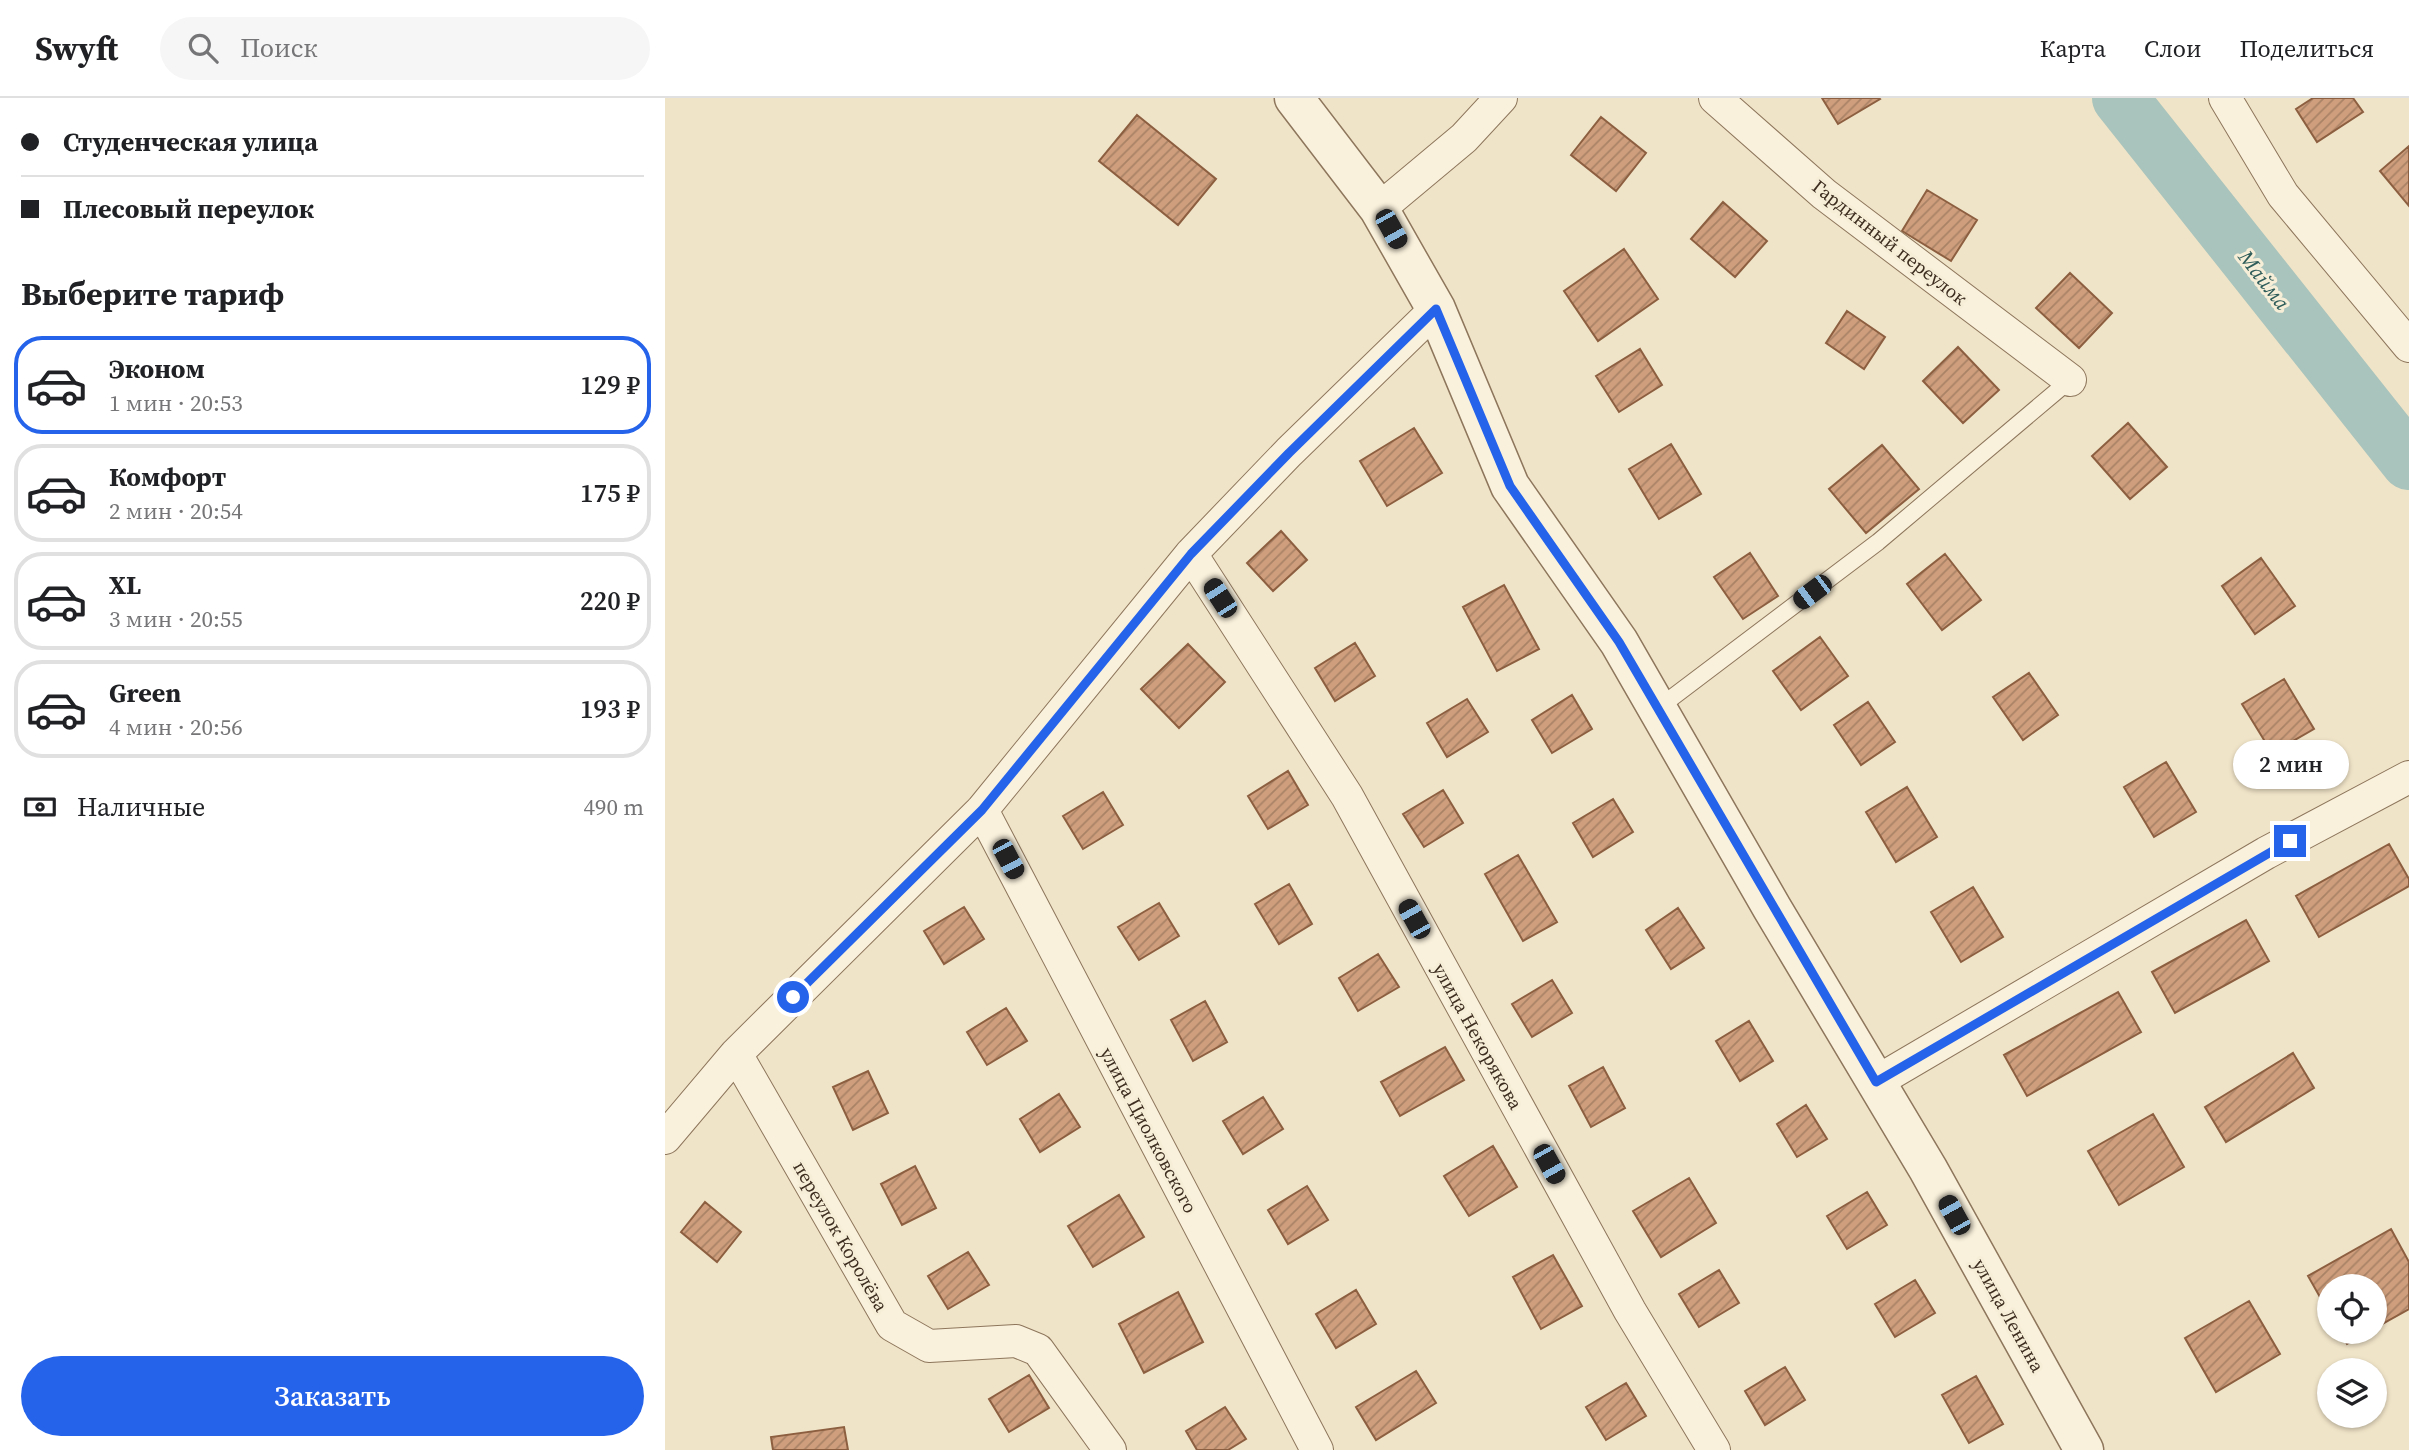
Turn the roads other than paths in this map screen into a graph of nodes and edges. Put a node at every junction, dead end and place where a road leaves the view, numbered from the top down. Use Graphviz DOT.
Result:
graph roads {
  1 [pos="1294,98"];
  2 [pos="1501,98"];
  3 [pos="1715,98"];
  4 [pos="2225,98"];
  5 [pos="1379,209"];
  6 [pos="1436,309"];
  7 [pos="2409,346"];
  8 [pos="2070,380"];
  9 [pos="1191,554"];
  10 [pos="1657,709"];
  11 [pos="2409,777"];
  12 [pos="982,810"];
  13 [pos="736,1054"];
  14 [pos="1876,1082"];
  15 [pos="676,1107"];
  16 [pos="665,1138"];
  17 [pos="1110,1450"];
  18 [pos="1317,1450"];
  19 [pos="1714,1450"];
  20 [pos="2084,1450"];
  1 -- 5 [label="street, улица Ленина"];
  2 -- 5 [label="street"];
  3 -- 8 [label="street, Гардинный переулок"];
  4 -- 7 [label="street"];
  5 -- 6 [label="street, улица Ленина"];
  6 -- 9 [label="street"];
  6 -- 10 [label="street, улица Ленина"];
  8 -- 10 [label="lane"];
  9 -- 12 [label="street"];
  9 -- 19 [label="street, улица Некорякова"];
  10 -- 14 [label="street, улица Ленина"];
  11 -- 14 [label="street"];
  12 -- 13 [label="street"];
  12 -- 18 [label="street, улица Циолковского"];
  13 -- 15 [label="street"];
  13 -- 17 [label="street, переулок Королёва"];
  14 -- 20 [label="street, улица Ленина"];
  15 -- 16 [label="street"];
}
